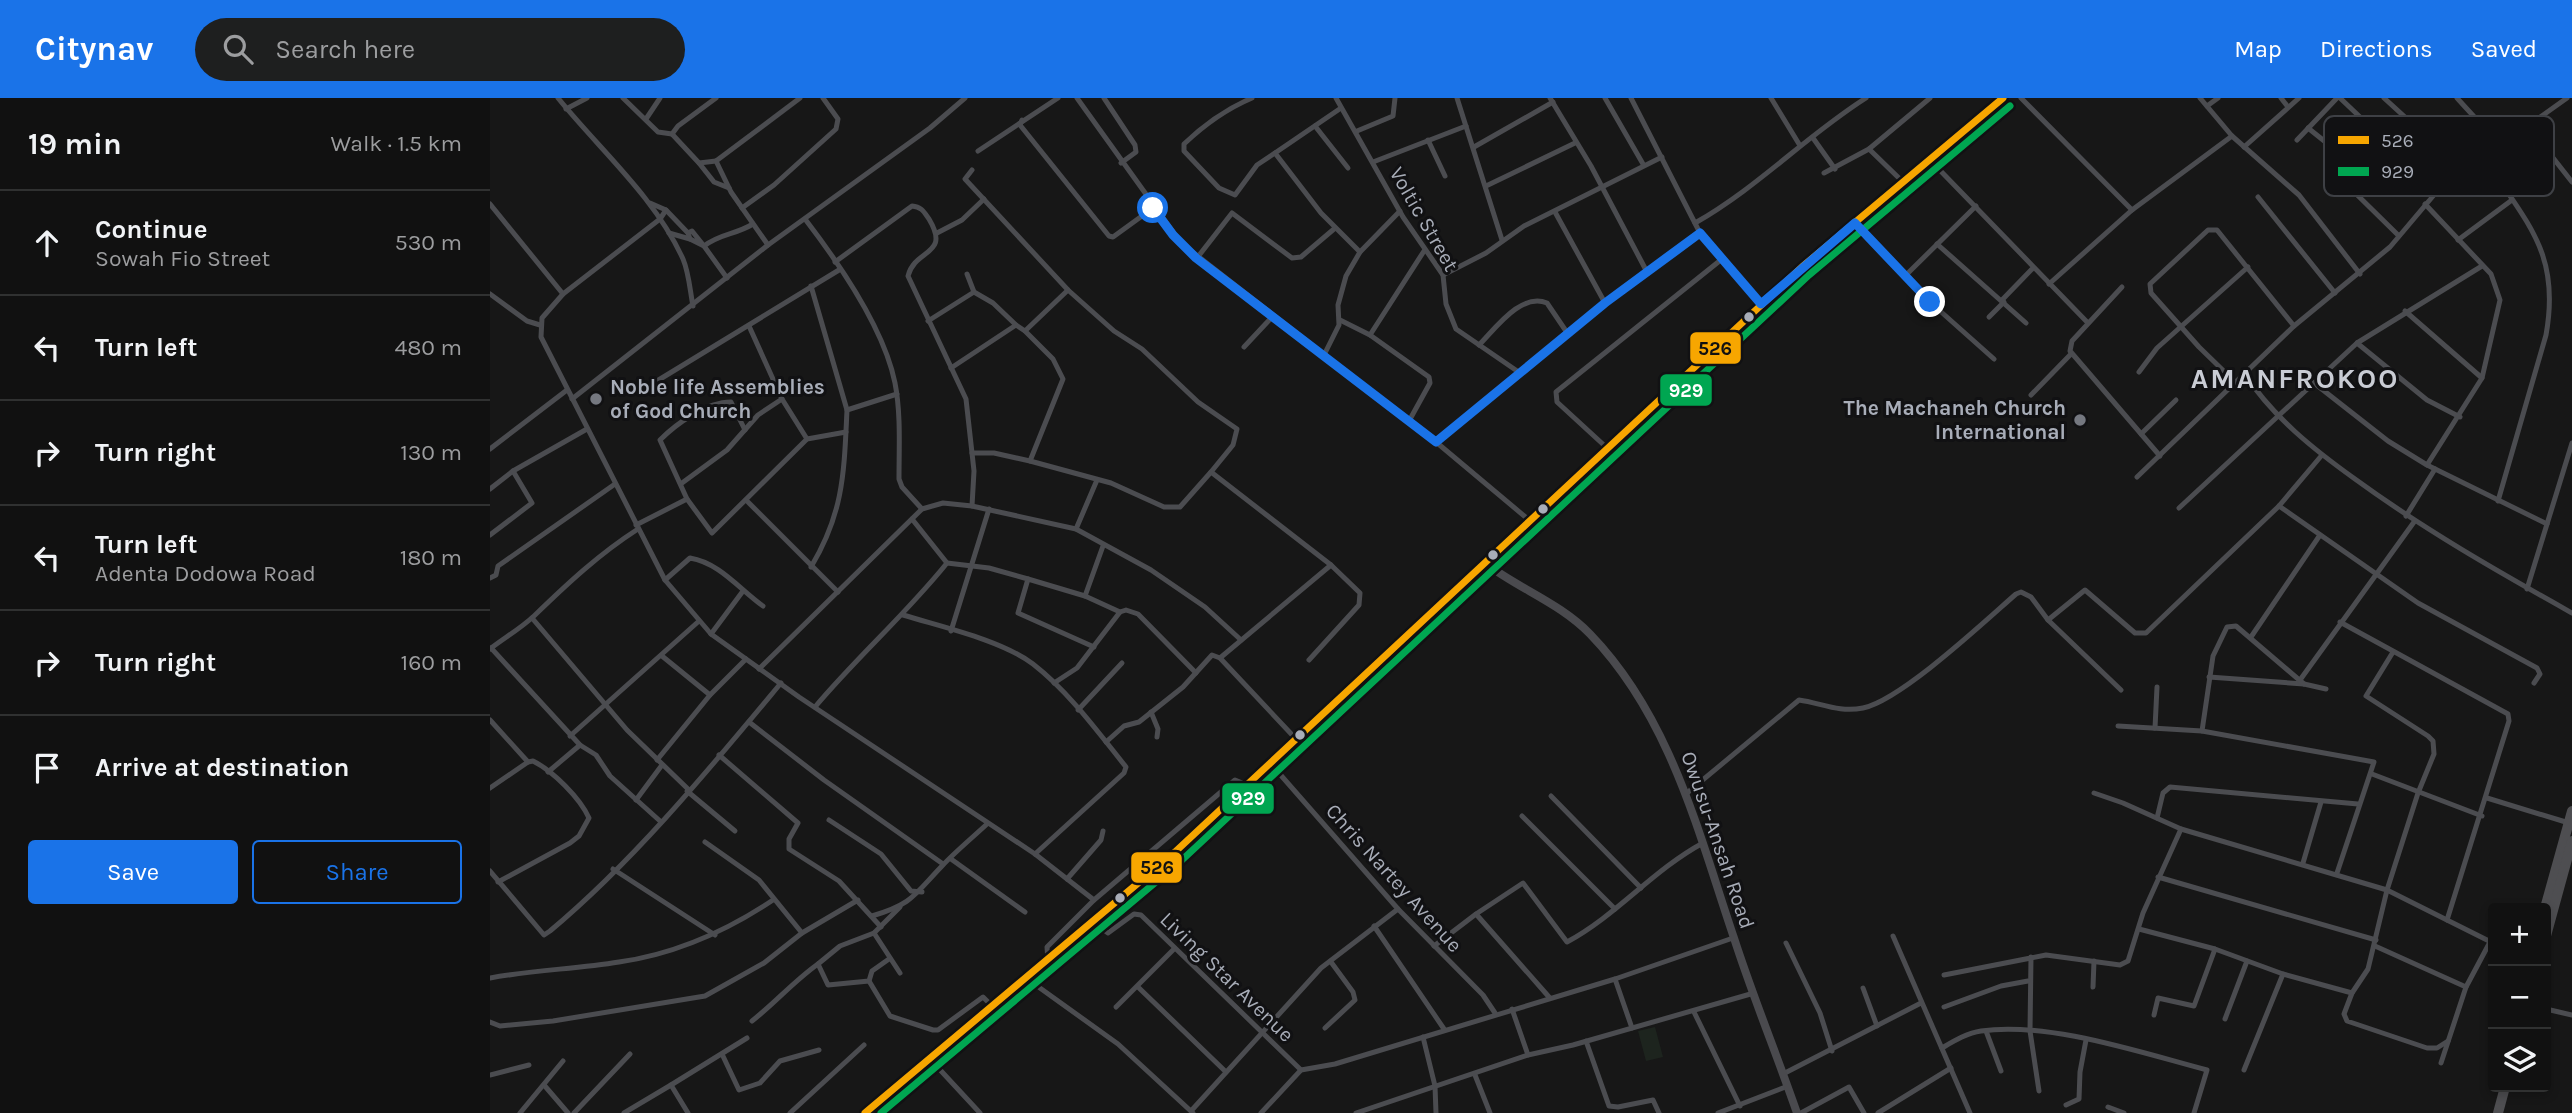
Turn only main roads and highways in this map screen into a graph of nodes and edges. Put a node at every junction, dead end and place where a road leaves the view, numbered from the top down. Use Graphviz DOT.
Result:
graph roads {
  1 [pos="2003,98"];
  2 [pos="2572,811"];
  3 [pos="2572,841"];
  4 [pos="2546,903"];
  5 [pos="2551,918"];
  6 [pos="2497,1092"];
  7 [pos="2504,1092"];
  8 [pos="865,1113"];
  9 [pos="2492,1113"];
  10 [pos="2498,1113"];
  1 -- 8 [label="main road"];
  2 -- 4 [label="highway"];
  3 -- 5 [label="highway"];
  6 -- 9 [label="highway"];
  7 -- 10 [label="highway"];
}
